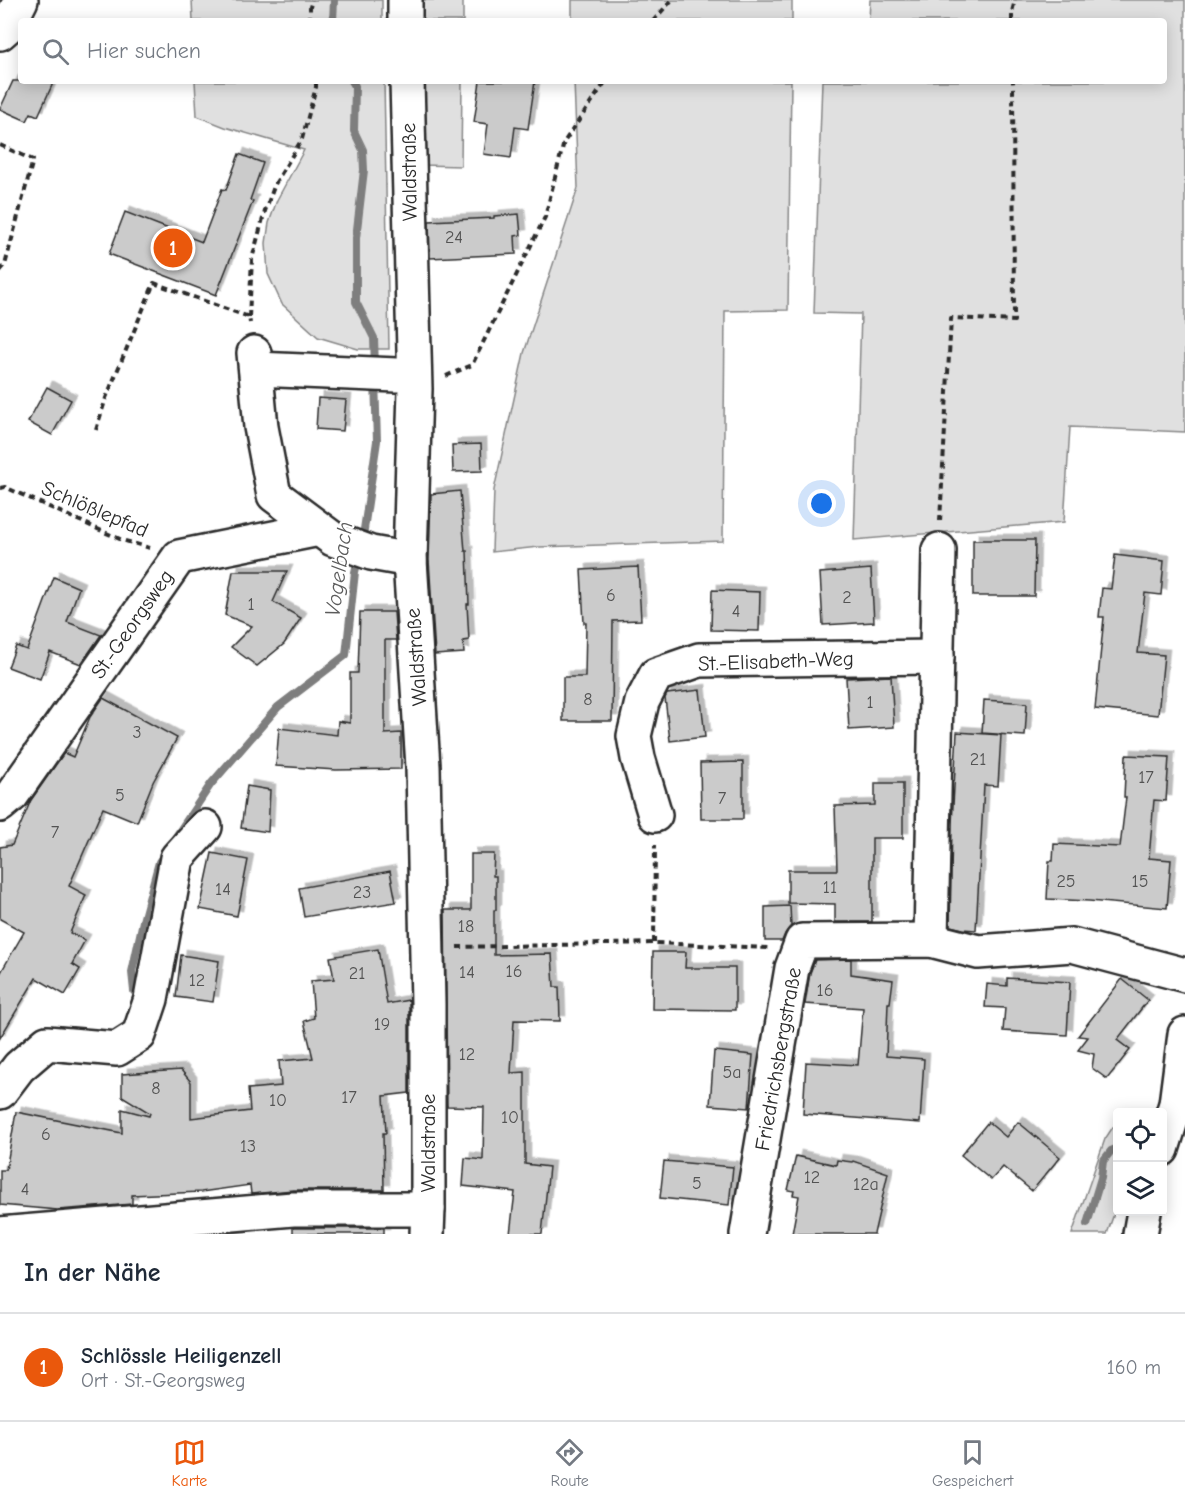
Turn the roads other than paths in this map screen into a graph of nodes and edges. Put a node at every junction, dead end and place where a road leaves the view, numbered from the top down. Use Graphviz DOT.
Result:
graph roads {
  1 [pos="21,0"];
  2 [pos="405,0"];
  3 [pos="405,18"];
  4 [pos="0,33"];
  5 [pos="407,84"];
  6 [pos="383,375"];
  7 [pos="326,534"];
  8 [pos="939,550"];
  9 [pos="410,560"];
  10 [pos="937,657"];
  11 [pos="0,805"];
  12 [pos="655,814"];
  13 [pos="205,827"];
  14 [pos="931,940"];
  15 [pos="1185,975"];
  16 [pos="1185,1034"];
  17 [pos="0,1092"];
  18 [pos="1167,1133"];
  19 [pos="1143,1216"];
  20 [pos="428,1221"];
  21 [pos="0,1234"];
  22 [pos="747,1234"];
  23 [pos="1140,1234"];
  1 -- 4 [label="street"];
  2 -- 3 [label="street"];
  5 -- 9 [label="street, Waldstraße"];
  6 -- 7 [label="street"];
  7 -- 9 [label="street"];
  7 -- 11 [label="street, St.-Georgsweg"];
  8 -- 10 [label="street"];
  9 -- 20 [label="street, Waldstraße"];
  10 -- 12 [label="street, St.-Elisabeth-Weg"];
  10 -- 14 [label="street"];
  13 -- 17 [label="street"];
  14 -- 15 [label="street, Friedrichsbergstraße"];
  14 -- 22 [label="street, Friedrichsbergstraße"];
  16 -- 18 [label="street"];
  19 -- 23 [label="street"];
  20 -- 21 [label="street"];
}
